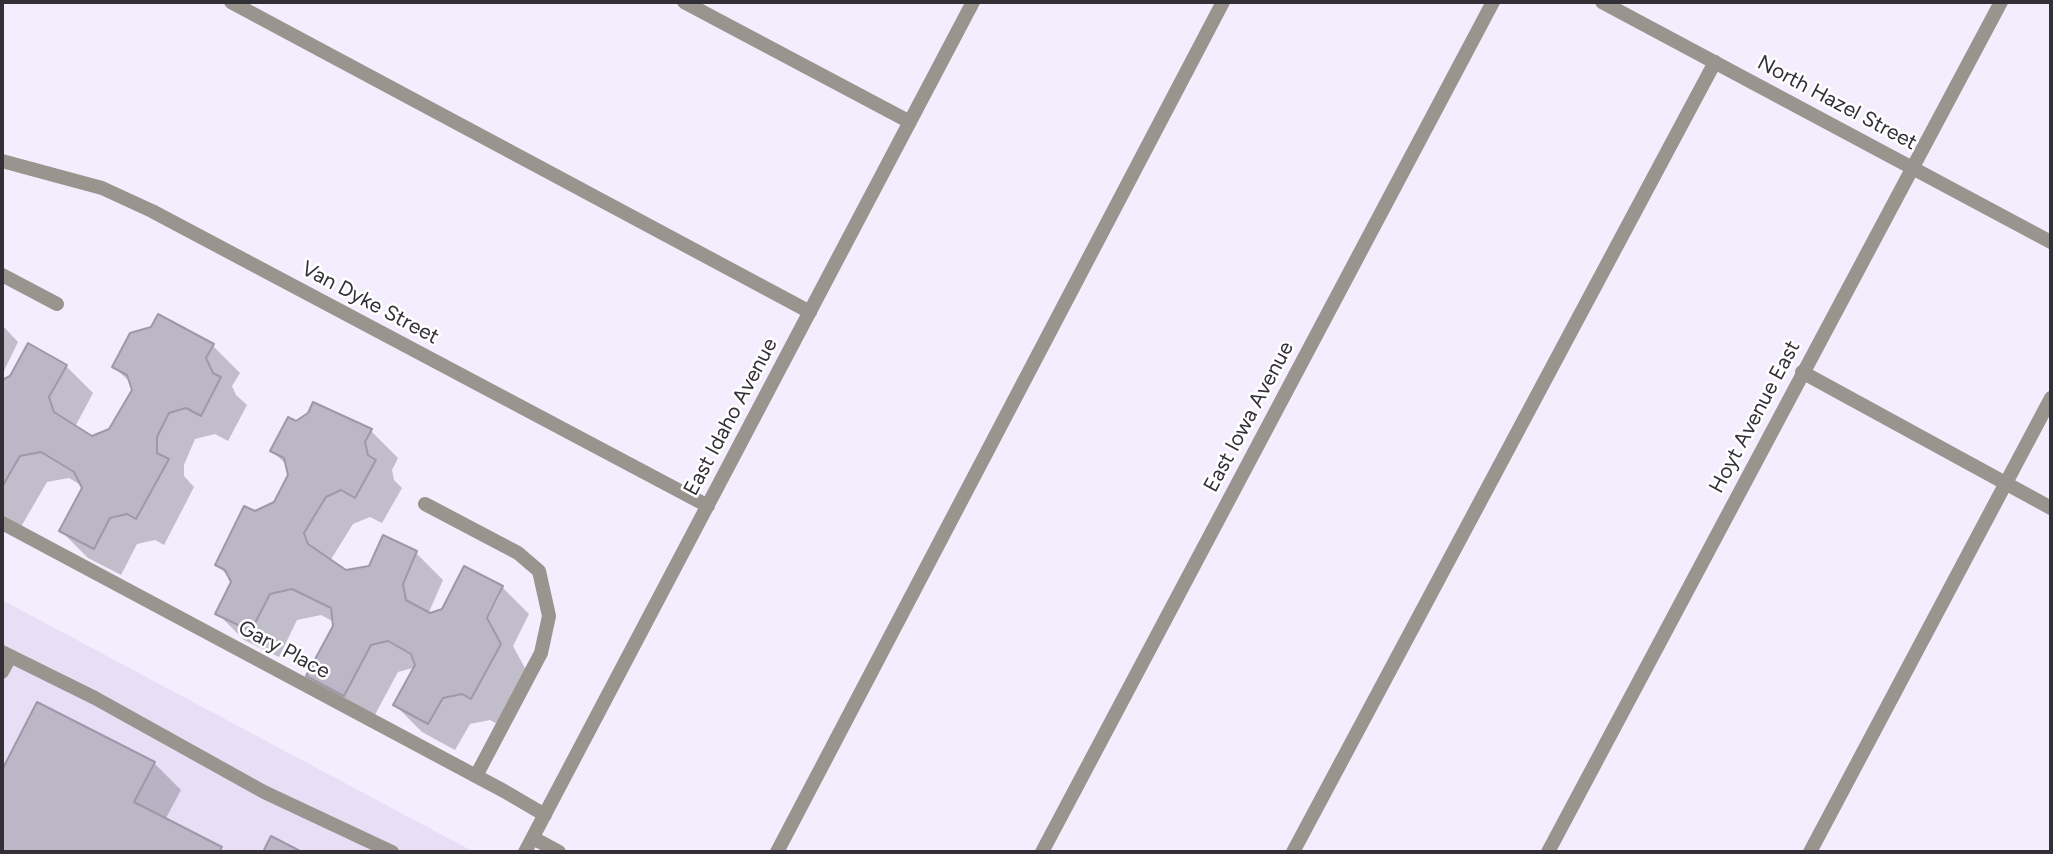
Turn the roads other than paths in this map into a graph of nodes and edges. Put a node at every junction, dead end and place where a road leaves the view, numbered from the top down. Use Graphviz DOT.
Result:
graph roads {
  1 [pos="231,2"];
  2 [pos="684,2"];
  3 [pos="974,2"];
  4 [pos="1223,2"];
  5 [pos="1493,2"];
  6 [pos="1602,2"];
  7 [pos="2001,2"];
  8 [pos="1715,62"];
  9 [pos="910,122"];
  10 [pos="2,161"];
  11 [pos="1913,168"];
  12 [pos="2051,242"];
  13 [pos="2,275"];
  14 [pos="57,304"];
  15 [pos="810,312"];
  16 [pos="1802,372"];
  17 [pos="2051,398"];
  18 [pos="2005,484"];
  19 [pos="425,504"];
  20 [pos="708,506"];
  21 [pos="2051,508"];
  22 [pos="2,523"];
  23 [pos="6,654"];
  24 [pos="2,672"];
  25 [pos="476,776"];
  26 [pos="545,816"];
  27 [pos="533,838"];
  28 [pos="391,852"];
  29 [pos="526,852"];
  30 [pos="559,852"];
  31 [pos="777,852"];
  32 [pos="1042,852"];
  33 [pos="1293,852"];
  34 [pos="1548,852"];
  35 [pos="1810,852"];
  1 -- 15 [label="street"];
  2 -- 9 [label="street"];
  3 -- 9 [label="street, East Idaho Avenue"];
  4 -- 31 [label="street"];
  5 -- 32 [label="street, East Iowa Avenue"];
  6 -- 8 [label="street, North Hazel Street"];
  7 -- 11 [label="street, Hoyt Avenue East"];
  8 -- 11 [label="street, North Hazel Street"];
  8 -- 33 [label="street"];
  9 -- 15 [label="street, East Idaho Avenue"];
  10 -- 20 [label="street, Van Dyke Street"];
  11 -- 12 [label="street, North Hazel Street"];
  11 -- 16 [label="street, Hoyt Avenue East"];
  13 -- 14 [label="street"];
  15 -- 20 [label="street, East Idaho Avenue"];
  16 -- 18 [label="street"];
  16 -- 34 [label="street, Hoyt Avenue East"];
  17 -- 18 [label="street"];
  18 -- 21 [label="street"];
  18 -- 35 [label="street"];
  19 -- 25 [label="street"];
  20 -- 26 [label="street, East Idaho Avenue"];
  22 -- 25 [label="street, Gary Place"];
  23 -- 24 [label="street"];
  23 -- 28 [label="street"];
  25 -- 26 [label="street, Gary Place"];
  26 -- 27 [label="street, East Idaho Avenue"];
  27 -- 29 [label="street, East Idaho Avenue"];
  27 -- 30 [label="street"];
}
